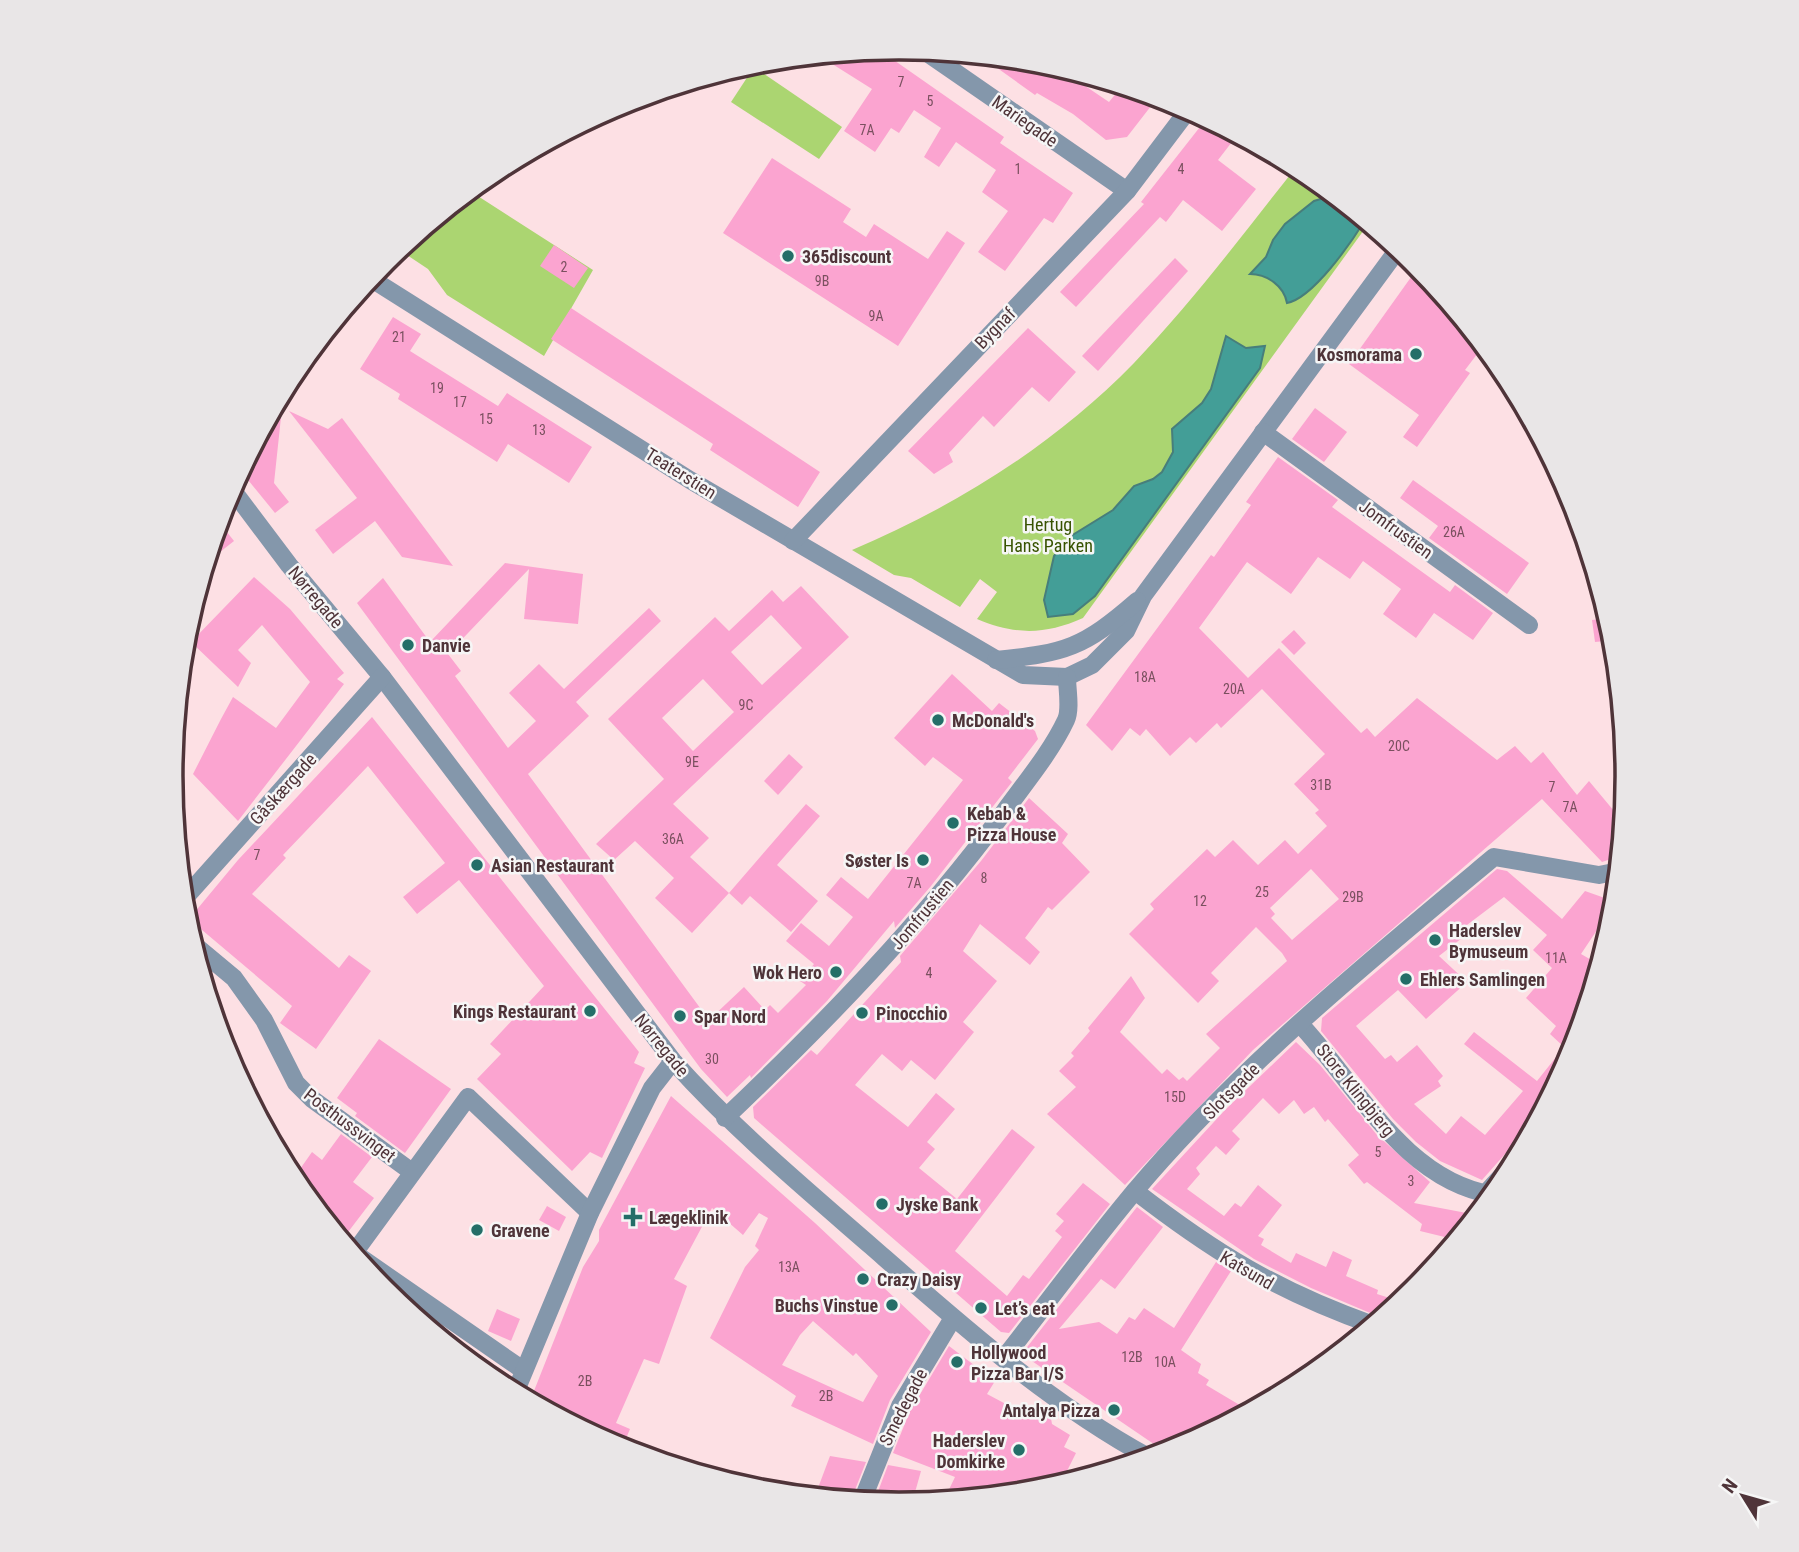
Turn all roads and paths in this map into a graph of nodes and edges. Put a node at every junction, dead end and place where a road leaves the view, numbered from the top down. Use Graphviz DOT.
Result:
graph roads {
  1 [pos="939,61"];
  2 [pos="1182,118"];
  3 [pos="1127,191"];
  4 [pos="1393,257"];
  5 [pos="379,284"];
  6 [pos="1264,432"];
  7 [pos="239,499"];
  8 [pos="793,541"];
  9 [pos="1143,596"];
  10 [pos="1529,625"];
  11 [pos="996,660"];
  12 [pos="382,677"];
  13 [pos="1067,677"];
  14 [pos="1610,872"];
  15 [pos="192,889"];
  16 [pos="206,955"];
  17 [pos="1300,1024"];
  18 [pos="673,1061"];
  19 [pos="725,1118"];
  20 [pos="412,1172"];
  21 [pos="1135,1191"];
  22 [pos="1480,1196"];
  23 [pos="590,1213"];
  24 [pos="359,1246"];
  25 [pos="386,1275"];
  26 [pos="953,1318"];
  27 [pos="1364,1321"];
  28 [pos="1003,1358"];
  29 [pos="523,1370"];
  30 [pos="518,1383"];
  31 [pos="1138,1451"];
  32 [pos="866,1491"];
  1 -- 3 [label="street, Mariegade"];
  2 -- 3 [label="street, Bygnaf"];
  3 -- 8 [label="street, Bygnaf"];
  4 -- 6 [label="street"];
  5 -- 8 [label="street, Teaterstien"];
  6 -- 9 [label="street"];
  6 -- 10 [label="street, Jomfrustien"];
  7 -- 12 [label="street, Nørregade"];
  8 -- 11 [label="street, Teaterstien"];
  9 -- 11 [label="street"];
  9 -- 13 [label="street"];
  11 -- 13 [label="street"];
  12 -- 15 [label="street, Gåskærgade"];
  12 -- 18 [label="street, Nørregade"];
  13 -- 19 [label="street, Jomfrustien"];
  14 -- 17 [label="street, Slotsgade"];
  16 -- 20 [label="street, Posthussvinget"];
  17 -- 21 [label="street, Slotsgade"];
  17 -- 22 [label="street, Store Klingbjerg"];
  18 -- 19 [label="street, Nørregade"];
  18 -- 23 [label="street"];
  19 -- 26 [label="street, Nørregade"];
  20 -- 23 [label="street"];
  20 -- 24 [label="street"];
  21 -- 27 [label="street, Katsund"];
  21 -- 28 [label="street, Slotsgade"];
  23 -- 29 [label="street"];
  25 -- 29 [label="street"];
  26 -- 28 [label="street, Nørregade"];
  26 -- 32 [label="street, Smedegade"];
  28 -- 31 [label="street, Nørregade"];
  29 -- 30 [label="street"];
}
